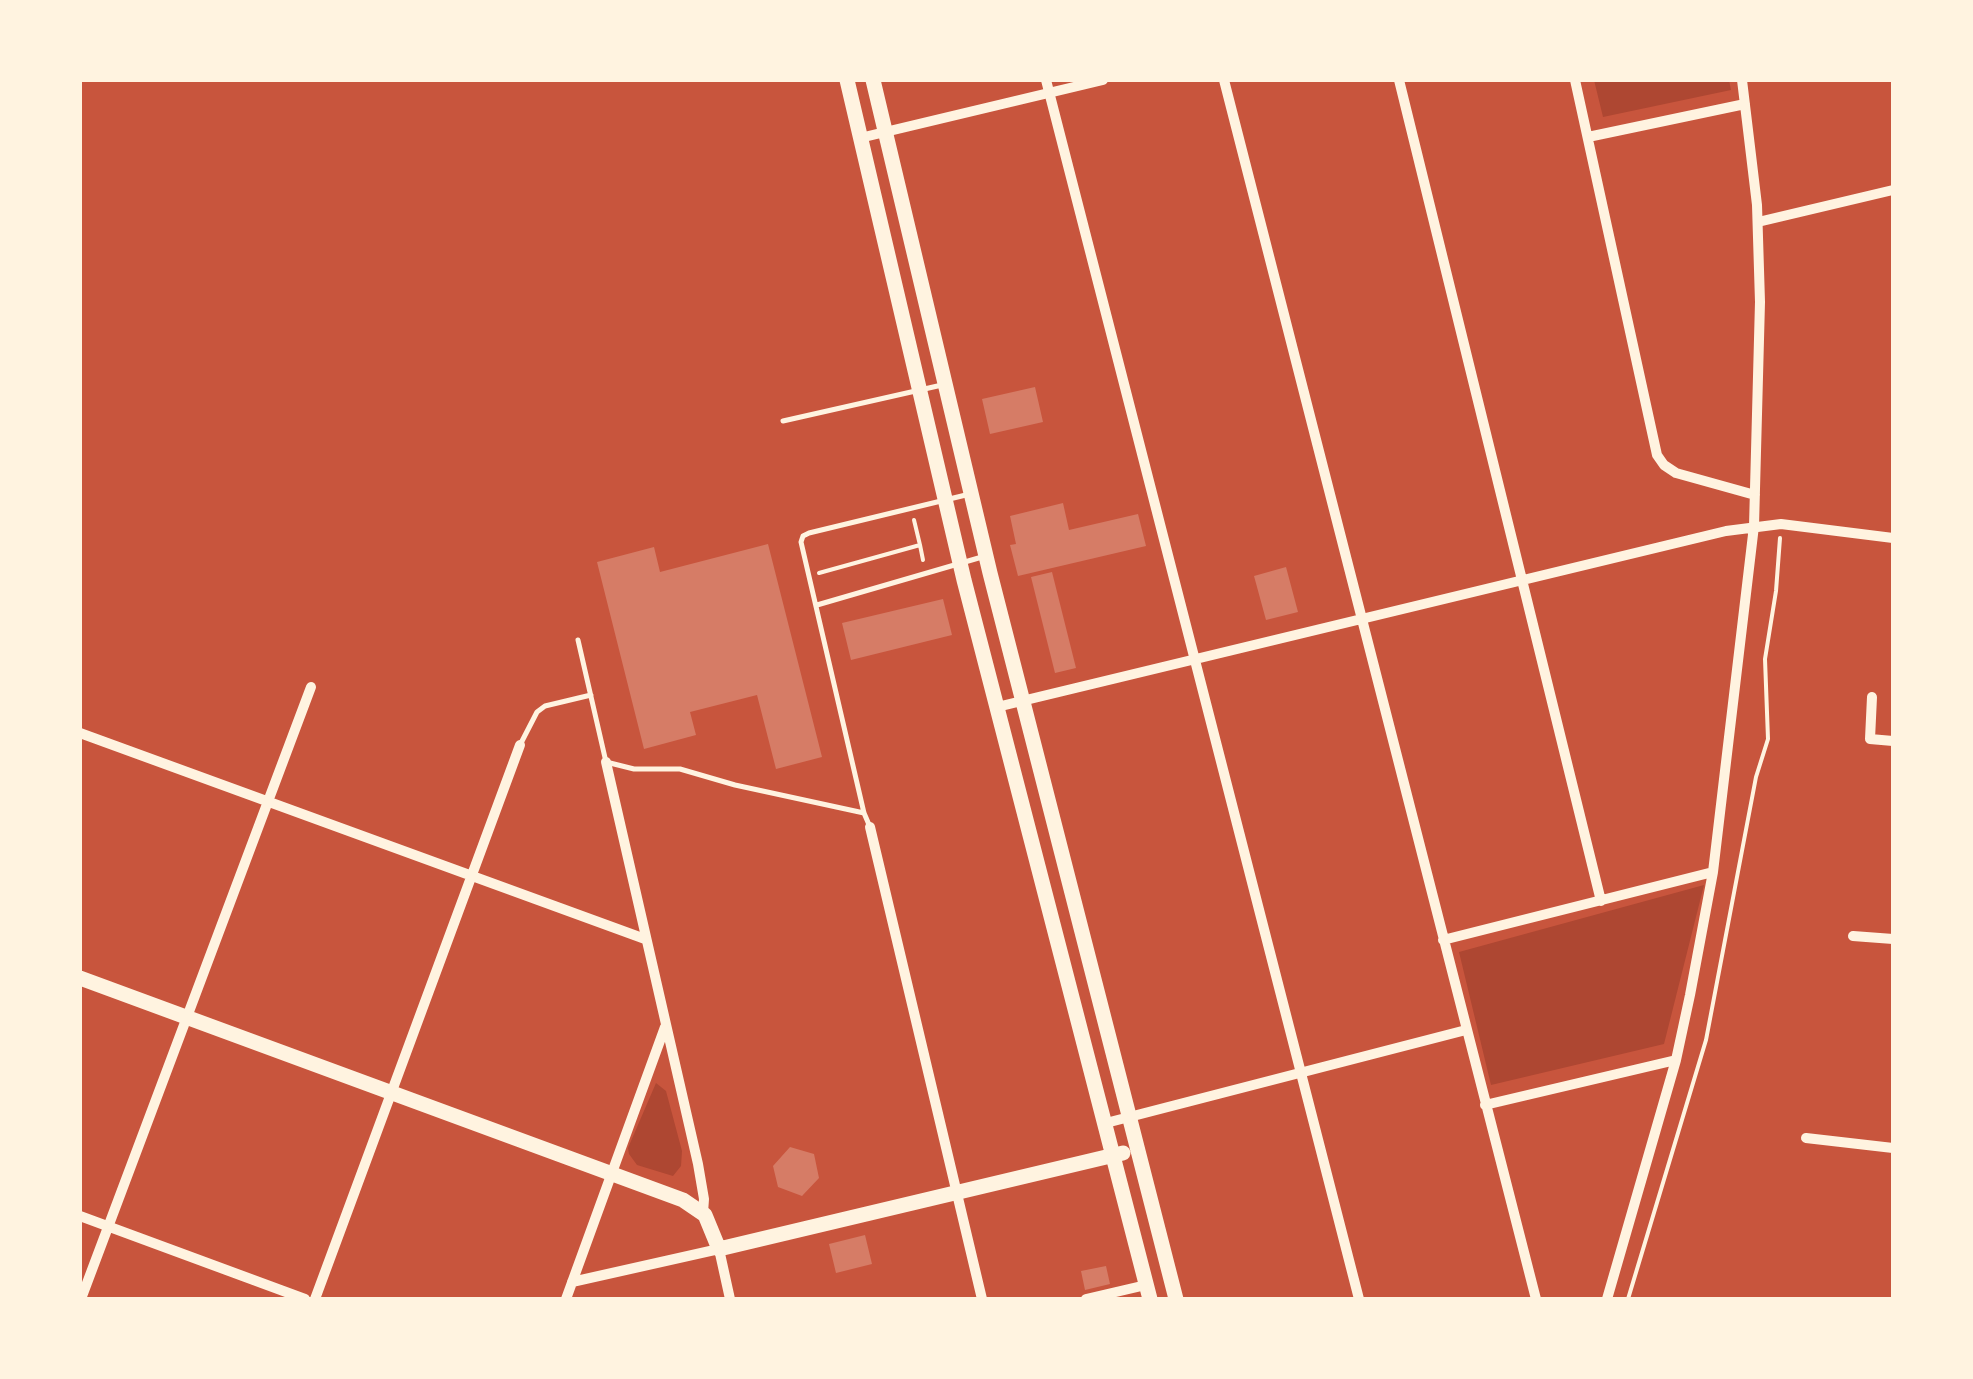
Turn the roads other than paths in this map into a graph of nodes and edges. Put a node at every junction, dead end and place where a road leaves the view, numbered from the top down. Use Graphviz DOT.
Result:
graph roads {
  1 [pos="847,80"];
  2 [pos="872,80"];
  3 [pos="1046,80"];
  4 [pos="1103,80"];
  5 [pos="1224,80"];
  6 [pos="1398,80"];
  7 [pos="1574,80"];
  8 [pos="1742,80"];
  9 [pos="1050,93"];
  10 [pos="1746,104"];
  11 [pos="885,133"];
  12 [pos="1588,137"];
  13 [pos="860,138"];
  14 [pos="1893,190"];
  15 [pos="1758,222"];
  16 [pos="945,384"];
  17 [pos="919,390"];
  18 [pos="783,421"];
  19 [pos="972,494"];
  20 [pos="1755,495"];
  21 [pos="946,500"];
  22 [pos="1754,526"];
  23 [pos="1893,538"];
  24 [pos="986,556"];
  25 [pos="960,563"];
  26 [pos="1522,581"];
  27 [pos="817,605"];
  28 [pos="1361,620"];
  29 [pos="578,640"];
  30 [pos="1194,659"];
  31 [pos="311,687"];
  32 [pos="591,696"];
  33 [pos="1872,698"];
  34 [pos="1024,700"];
  35 [pos="997,707"];
  36 [pos="80,733"];
  37 [pos="1893,741"];
  38 [pos="520,744"];
  39 [pos="606,762"];
  40 [pos="266,803"];
  41 [pos="864,813"];
  42 [pos="870,827"];
  43 [pos="1713,872"];
  44 [pos="471,876"];
  45 [pos="1600,900"];
  46 [pos="1853,936"];
  47 [pos="645,938"];
  48 [pos="1893,939"];
  49 [pos="1443,940"];
  50 [pos="80,978"];
  51 [pos="185,1016"];
  52 [pos="665,1027"];
  53 [pos="1466,1030"];
  54 [pos="1676,1060"];
  55 [pos="1300,1073"];
  56 [pos="391,1093"];
  57 [pos="1486,1104"];
  58 [pos="1129,1117"];
  59 [pos="1106,1123"];
  60 [pos="1806,1138"];
  61 [pos="1893,1148"];
  62 [pos="1137,1149"];
  63 [pos="1114,1155"];
  64 [pos="611,1174"];
  65 [pos="956,1193"];
  66 [pos="702,1212"];
  67 [pos="80,1216"];
  68 [pos="109,1226"];
  69 [pos="719,1250"];
  70 [pos="572,1282"];
  71 [pos="1148,1292"];
  72 [pos="81,1299"];
  73 [pos="304,1299"];
  74 [pos="316,1299"];
  75 [pos="566,1299"];
  76 [pos="730,1299"];
  77 [pos="982,1299"];
  78 [pos="1086,1299"];
  79 [pos="1176,1299"];
  80 [pos="1358,1299"];
  81 [pos="1536,1299"];
  82 [pos="1607,1299"];
  1 -- 13 [label="main road"];
  2 -- 11 [label="main road"];
  3 -- 9 [label="street"];
  4 -- 9 [label="street"];
  5 -- 28 [label="street"];
  6 -- 26 [label="street"];
  7 -- 12 [label="street"];
  8 -- 10 [label="street"];
  9 -- 11 [label="street"];
  9 -- 30 [label="street"];
  10 -- 12 [label="street"];
  10 -- 15 [label="street"];
  11 -- 13 [label="street"];
  11 -- 16 [label="main road"];
  12 -- 20 [label="street"];
  13 -- 17 [label="main road"];
  14 -- 15 [label="street"];
  15 -- 20 [label="street"];
  16 -- 17 [label="lane"];
  16 -- 19 [label="main road"];
  17 -- 18 [label="lane"];
  17 -- 21 [label="main road"];
  19 -- 21 [label="lane"];
  19 -- 24 [label="main road"];
  20 -- 22 [label="street"];
  21 -- 25 [label="main road"];
  21 -- 27 [label="lane"];
  22 -- 23 [label="street"];
  22 -- 26 [label="street"];
  22 -- 43 [label="street"];
  24 -- 25 [label="lane"];
  24 -- 34 [label="main road"];
  25 -- 27 [label="lane"];
  25 -- 35 [label="main road"];
  26 -- 28 [label="street"];
  26 -- 45 [label="street"];
  27 -- 41 [label="lane"];
  28 -- 30 [label="street"];
  28 -- 49 [label="street"];
  29 -- 32 [label="lane"];
  30 -- 34 [label="street"];
  30 -- 55 [label="street"];
  31 -- 40 [label="street"];
  32 -- 38 [label="lane"];
  32 -- 39 [label="lane"];
  33 -- 37 [label="street"];
  34 -- 35 [label="street"];
  34 -- 58 [label="main road"];
  35 -- 59 [label="main road"];
  36 -- 40 [label="street"];
  38 -- 44 [label="street"];
  39 -- 41 [label="lane"];
  39 -- 47 [label="street"];
  40 -- 44 [label="street"];
  40 -- 51 [label="street"];
  41 -- 42 [label="lane"];
  42 -- 65 [label="street"];
  43 -- 45 [label="street"];
  43 -- 54 [label="street"];
  44 -- 47 [label="street"];
  44 -- 56 [label="street"];
  45 -- 49 [label="street"];
  46 -- 48 [label="street"];
  47 -- 52 [label="street"];
  49 -- 53 [label="street"];
  50 -- 51 [label="main road"];
  51 -- 56 [label="main road"];
  51 -- 68 [label="street"];
  52 -- 64 [label="street"];
  52 -- 66 [label="street"];
  53 -- 55 [label="street"];
  53 -- 57 [label="street"];
  54 -- 57 [label="street"];
  54 -- 82 [label="street"];
  55 -- 58 [label="street"];
  55 -- 80 [label="street"];
  56 -- 64 [label="main road"];
  56 -- 74 [label="street"];
  57 -- 81 [label="street"];
  58 -- 59 [label="street"];
  58 -- 62 [label="main road"];
  59 -- 63 [label="main road"];
  60 -- 61 [label="street"];
  62 -- 63 [label="main road"];
  62 -- 79 [label="main road"];
  63 -- 65 [label="main road"];
  63 -- 71 [label="main road"];
  64 -- 66 [label="main road"];
  64 -- 70 [label="street"];
  65 -- 69 [label="main road"];
  65 -- 77 [label="street"];
  66 -- 69 [label="main road"];
  67 -- 68 [label="street"];
  68 -- 72 [label="street"];
  68 -- 73 [label="street"];
  69 -- 70 [label="street"];
  69 -- 76 [label="street"];
  70 -- 75 [label="street"];
  71 -- 78 [label="street"];
}
